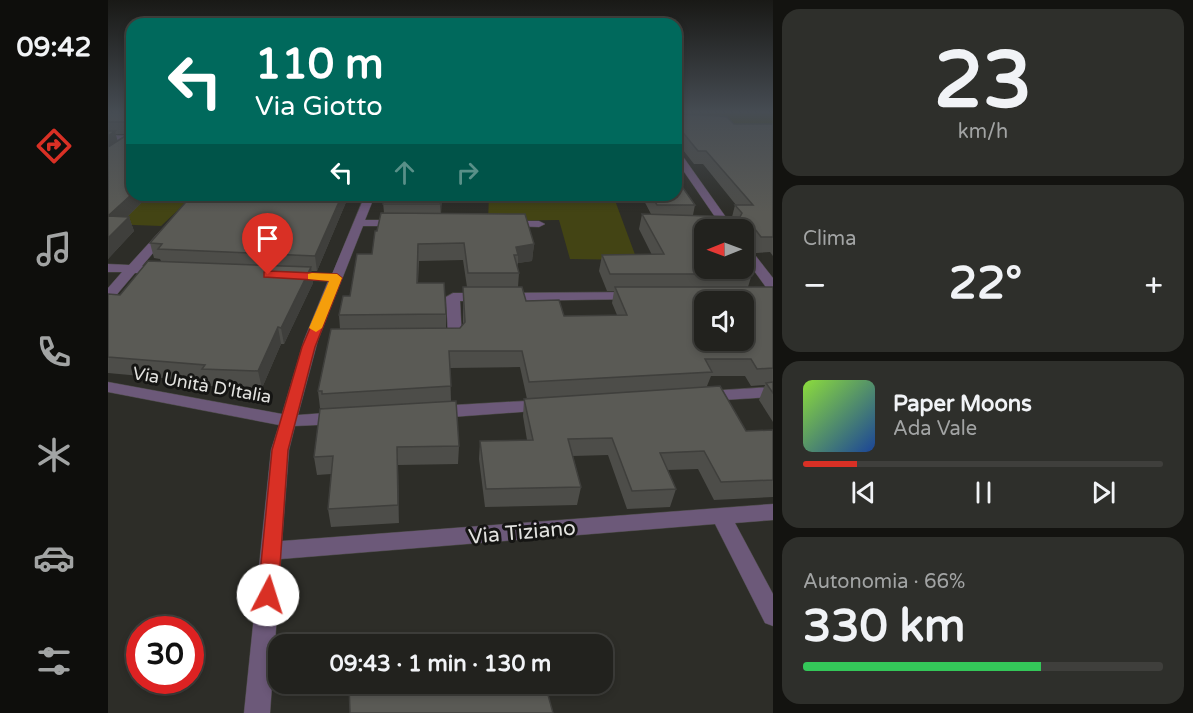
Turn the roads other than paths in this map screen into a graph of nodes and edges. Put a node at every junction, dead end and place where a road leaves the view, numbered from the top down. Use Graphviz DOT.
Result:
graph roads {
  1 [pos="682,162"];
  2 [pos="368,201"];
  3 [pos="718,219"];
  4 [pos="176,220"];
  5 [pos="359,223"];
  6 [pos="407,223"];
  7 [pos="503,224"];
  8 [pos="538,224"];
  9 [pos="754,262"];
  10 [pos="108,268"];
  11 [pos="132,269"];
  12 [pos="177,271"];
  13 [pos="280,275"];
  14 [pos="337,278"];
  15 [pos="773,287"];
  16 [pos="108,296"];
  17 [pos="644,296"];
  18 [pos="433,339"];
  19 [pos="108,387"];
  20 [pos="773,392"];
  21 [pos="690,397"];
  22 [pos="560,405"];
  23 [pos="418,413"];
  24 [pos="359,417"];
  25 [pos="288,421"];
  26 [pos="773,512"];
  27 [pos="721,516"];
  28 [pos="272,551"];
  29 [pos="773,616"];
  30 [pos="257,713"];
  1 -- 3 [label="street"];
  2 -- 5 [label="street"];
  4 -- 11 [label="street"];
  5 -- 6 [label="street"];
  5 -- 14 [label="street"];
  7 -- 8 [label="street"];
  9 -- 15 [label="street"];
  10 -- 11 [label="street"];
  11 -- 12 [label="street"];
  11 -- 16 [label="street"];
  13 -- 14 [label="street"];
  14 -- 25 [label="street"];
  17 -- 18 [label="street"];
  19 -- 25 [label="street, Via Unità D'Italia"];
  20 -- 21 [label="street"];
  22 -- 23 [label="street"];
  24 -- 25 [label="street, Via Unità D'Italia"];
  25 -- 28 [label="street"];
  26 -- 27 [label="street, Via Tiziano"];
  27 -- 28 [label="street, Via Tiziano"];
  27 -- 29 [label="street"];
  28 -- 30 [label="street"];
}
